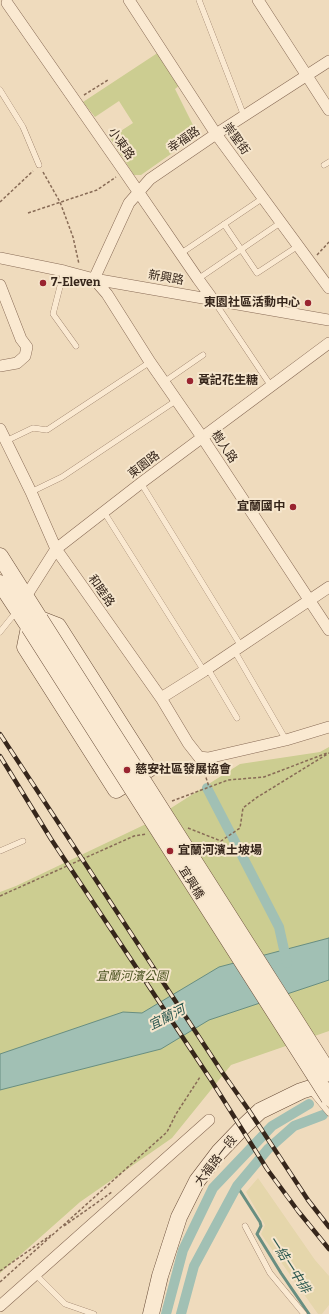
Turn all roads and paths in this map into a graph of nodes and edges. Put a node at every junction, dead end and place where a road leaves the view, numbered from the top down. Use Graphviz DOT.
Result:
graph roads {
  1 [pos="129,0"];
  2 [pos="199,0"];
  3 [pos="258,0"];
  4 [pos="9,1"];
  5 [pos="329,61"];
  6 [pos="307,76"];
  7 [pos="108,80"];
  8 [pos="0,90"];
  9 [pos="75,101"];
  10 [pos="329,110"];
  11 [pos="244,116"];
  12 [pos="216,134"];
  13 [pos="39,165"];
  14 [pos="124,171"];
  15 [pos="138,192"];
  16 [pos="263,198"];
  17 [pos="0,202"];
  18 [pos="60,202"];
  19 [pos="28,213"];
  20 [pos="280,223"];
  21 [pos="224,224"];
  22 [pos="329,242"];
  23 [pos="298,246"];
  24 [pos="241,250"];
  25 [pos="180,254"];
  26 [pos="0,258"];
  27 [pos="311,263"];
  28 [pos="64,271"];
  29 [pos="82,276"];
  30 [pos="94,279"];
  31 [pos="198,279"];
  32 [pos="0,285"];
  33 [pos="329,288"];
  34 [pos="214,301"];
  35 [pos="329,320"];
  36 [pos="329,343"];
  37 [pos="76,346"];
  38 [pos="203,355"];
  39 [pos="150,362"];
  40 [pos="0,366"];
  41 [pos="164,382"];
  42 [pos="271,386"];
  43 [pos="177,400"];
  44 [pos="0,429"];
  45 [pos="202,437"];
  46 [pos="5,442"];
  47 [pos="141,483"];
  48 [pos="30,492"];
  49 [pos="104,512"];
  50 [pos="56,549"];
  51 [pos="0,556"];
  52 [pos="0,583"];
  53 [pos="329,587"];
  54 [pos="309,600"];
  55 [pos="22,604"];
  56 [pos="34,623"];
  57 [pos="329,630"];
  58 [pos="0,632"];
  59 [pos="237,648"];
  60 [pos="206,670"];
  61 [pos="161,698"];
  62 [pos="237,718"];
  63 [pos="329,727"];
  64 [pos="286,740"];
  65 [pos="329,753"];
  66 [pos="199,757"];
  67 [pos="209,787"];
  68 [pos="172,801"];
  69 [pos="23,841"];
  70 [pos="0,851"];
  71 [pos="329,1073"];
  72 [pos="200,1077"];
  73 [pos="329,1082"];
  74 [pos="309,1088"];
  75 [pos="329,1098"];
  76 [pos="329,1113"];
  77 [pos="209,1120"];
  78 [pos="115,1190"];
  79 [pos="245,1226"];
  80 [pos="59,1229"];
  81 [pos="0,1272"];
  82 [pos="35,1274"];
  83 [pos="0,1282"];
  84 [pos="0,1306"];
  85 [pos="91,1314"];
  86 [pos="151,1314"];
  87 [pos="304,1314"];
  1 -- 12 [label="street, 崇聖街"];
  2 -- 11 [label="lane"];
  3 -- 6 [label="street"];
  4 -- 9 [label="street, 小東路"];
  5 -- 6 [label="street, 幸福路"];
  6 -- 10 [label="street"];
  6 -- 11 [label="street, 幸福路"];
  7 -- 9 [label="path"];
  8 -- 13 [label="lane"];
  9 -- 14 [label="street, 小東路"];
  11 -- 12 [label="street, 幸福路"];
  12 -- 15 [label="street, 幸福路"];
  12 -- 16 [label="street, 崇聖街"];
  13 -- 17 [label="path"];
  13 -- 18 [label="path"];
  14 -- 15 [label="street, 小東路"];
  14 -- 18 [label="path"];
  15 -- 25 [label="street, 小東路"];
  15 -- 30 [label="street, 幸福路"];
  16 -- 20 [label="street, 崇聖街"];
  16 -- 21 [label="lane"];
  18 -- 19 [label="path"];
  18 -- 29 [label="path"];
  20 -- 23 [label="street, 崇聖街"];
  20 -- 24 [label="lane"];
  21 -- 24 [label="lane"];
  21 -- 25 [label="lane"];
  22 -- 27 [label="path"];
  23 -- 24 [label="lane"];
  23 -- 27 [label="street, 崇聖街"];
  24 -- 31 [label="lane"];
  25 -- 31 [label="street, 小東路"];
  26 -- 28 [label="street, 新興路"];
  27 -- 33 [label="street, 崇聖街"];
  28 -- 29 [label="street, 新興路"];
  28 -- 37 [label="lane"];
  29 -- 30 [label="street, 新興路"];
  30 -- 34 [label="street, 新興路"];
  30 -- 39 [label="street, 樹人路"];
  31 -- 34 [label="street, 小東路"];
  32 -- 40 [label="street"];
  34 -- 35 [label="street, 新興路"];
  34 -- 42 [label="lane"];
  36 -- 42 [label="street, 東園路"];
  38 -- 41 [label="lane"];
  39 -- 41 [label="street, 樹人路"];
  39 -- 46 [label="lane"];
  41 -- 43 [label="street, 樹人路"];
  42 -- 45 [label="street, 東園路"];
  43 -- 45 [label="street, 樹人路"];
  43 -- 48 [label="lane"];
  44 -- 46 [label="street, 和睦路"];
  45 -- 47 [label="street, 東園路"];
  45 -- 54 [label="street, 樹人路"];
  46 -- 48 [label="street, 和睦路"];
  47 -- 49 [label="street, 東園路"];
  47 -- 59 [label="lane"];
  48 -- 50 [label="street, 和睦路"];
  49 -- 50 [label="street, 東園路"];
  49 -- 60 [label="lane"];
  50 -- 55 [label="street, 東園路"];
  50 -- 61 [label="street, 和睦路"];
  51 -- 55 [label="street"];
  52 -- 55 [label="street"];
  53 -- 54 [label="street"];
  54 -- 57 [label="street, 樹人路"];
  54 -- 59 [label="street"];
  55 -- 56 [label="street"];
  55 -- 58 [label="lane, 東園路"];
  56 -- 56 [label="street"];
  56 -- 71 [label="street, 宜興橋, bridge"];
  56 -- 75 [label="street, 宜興橋, bridge"];
  59 -- 60 [label="street"];
  59 -- 64 [label="lane"];
  60 -- 61 [label="street"];
  60 -- 62 [label="lane"];
  61 -- 66 [label="street, 和睦路"];
  63 -- 64 [label="street"];
  64 -- 66 [label="street"];
  65 -- 67 [label="path"];
  66 -- 67 [label="path"];
  67 -- 68 [label="path"];
  69 -- 70 [label="lane"];
  72 -- 80 [label="path"];
  73 -- 74 [label="street, 大福路一段"];
  74 -- 76 [label="lane"];
  74 -- 86 [label="street, 大福路一段"];
  77 -- 82 [label="street"];
  78 -- 80 [label="path"];
  79 -- 87 [label="lane"];
  80 -- 81 [label="path"];
  80 -- 83 [label="path"];
  82 -- 84 [label="street"];
  82 -- 85 [label="lane"];
}
